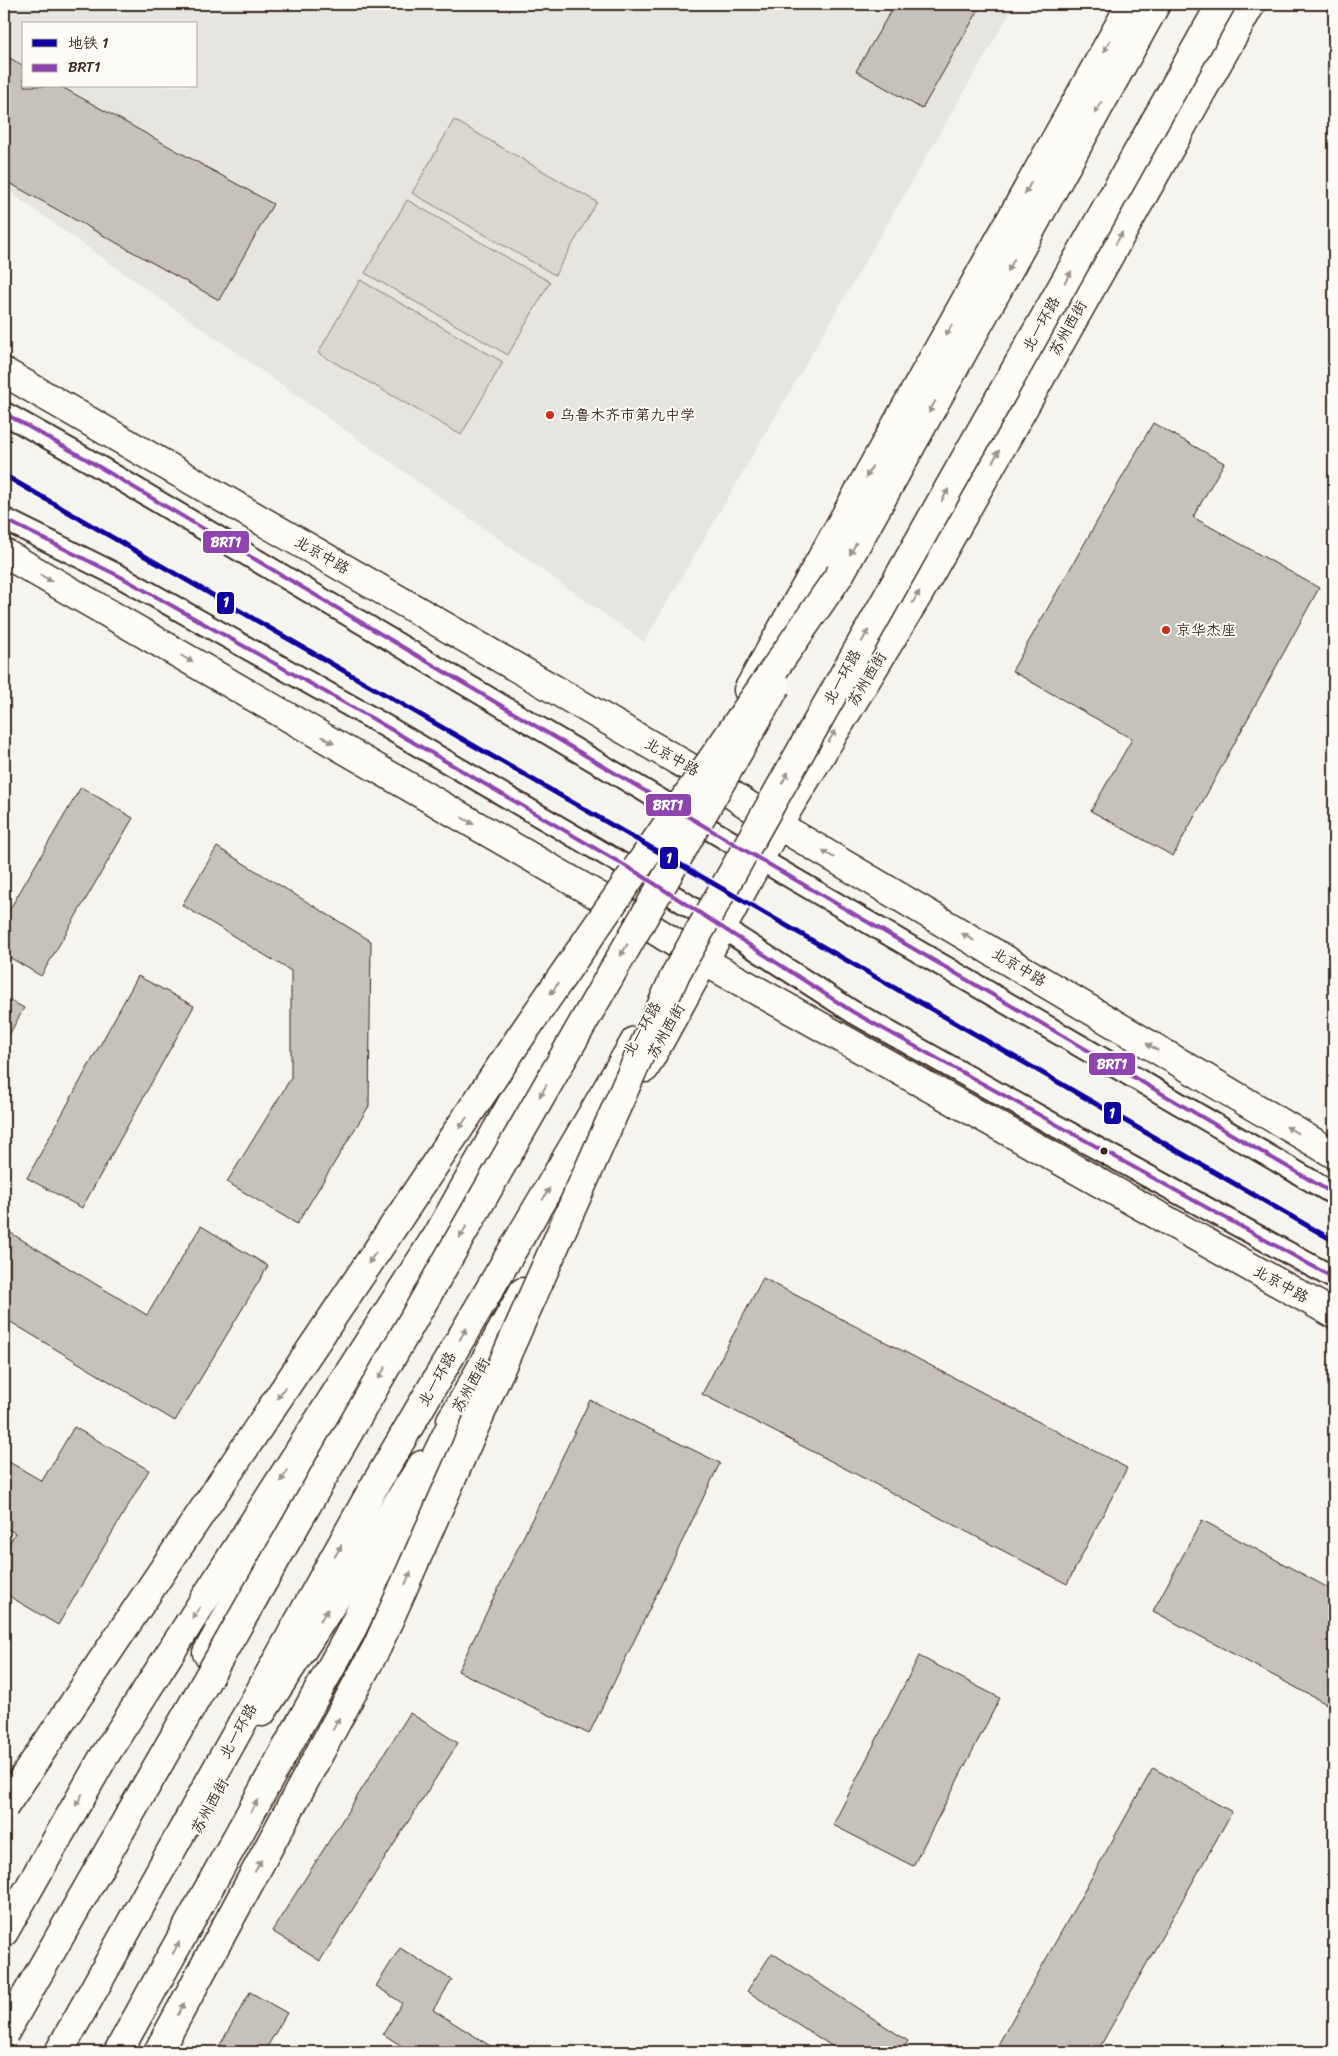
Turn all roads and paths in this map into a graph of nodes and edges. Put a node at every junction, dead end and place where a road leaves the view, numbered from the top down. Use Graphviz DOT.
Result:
graph roads {
  1 [pos="1131,4"];
  2 [pos="1156,4"];
  3 [pos="1222,4"];
  4 [pos="1251,4"];
  5 [pos="4,372"];
  6 [pos="4,413"];
  7 [pos="4,519"];
  8 [pos="4,554"];
  9 [pos="840,574"];
  10 [pos="701,774"];
  11 [pos="679,810"];
  12 [pos="778,825"];
  13 [pos="758,858"];
  14 [pos="641,875"];
  15 [pos="621,909"];
  16 [pos="721,928"];
  17 [pos="704,961"];
  18 [pos="676,973"];
  19 [pos="1334,1154"];
  20 [pos="1334,1194"];
  21 [pos="432,1243"];
  22 [pos="1334,1278"];
  23 [pos="1334,1314"];
  24 [pos="463,1401"];
  25 [pos="4,1806"];
  26 [pos="4,1932"];
  27 [pos="4,2023"];
  28 [pos="4,2034"];
  29 [pos="59,2052"];
  30 [pos="73,2052"];
  31 [pos="118,2052"];
  32 [pos="158,2052"];
  1 -- 10 [label="main road, one-way"];
  2 -- 9 [label="main road, one-way"];
  18 -- 3 [label="main road, 北一环路, one-way, bridge"];
  12 -- 4 [label="main road, 苏州西街, one-way"];
  5 -- 10 [label="main road, 北京中路"];
  6 -- 11 [label="lane"];
  7 -- 14 [label="lane"];
  8 -- 15 [label="main road, 北京中路, one-way"];
  9 -- 25 [label="main road, one-way, bridge"];
  9 -- 28 [label="main road, one-way, bridge"];
  10 -- 11 [label="main road"];
  10 -- 12 [label="main road, 北京中路"];
  11 -- 13 [label="lane"];
  11 -- 14 [label="main road"];
  12 -- 13 [label="main road, 苏州西街"];
  19 -- 12 [label="main road, 北京中路, one-way"];
  13 -- 16 [label="main road, 苏州西街"];
  13 -- 20 [label="lane"];
  14 -- 15 [label="main road"];
  14 -- 16 [label="lane"];
  15 -- 17 [label="main road, 北京中路"];
  15 -- 21 [label="main road"];
  16 -- 17 [label="main road, 苏州西街"];
  16 -- 22 [label="lane"];
  17 -- 23 [label="main road, 北京中路"];
  17 -- 24 [label="main road, 苏州西街"];
  29 -- 18 [label="main road, 北一环路, one-way, bridge"];
  32 -- 18 [label="main road, one-way, bridge"];
  21 -- 26 [label="main road, one-way"];
  21 -- 27 [label="main road"];
  30 -- 24 [label="main road, 苏州西街, one-way"];
  31 -- 24 [label="main road, one-way"];
}
